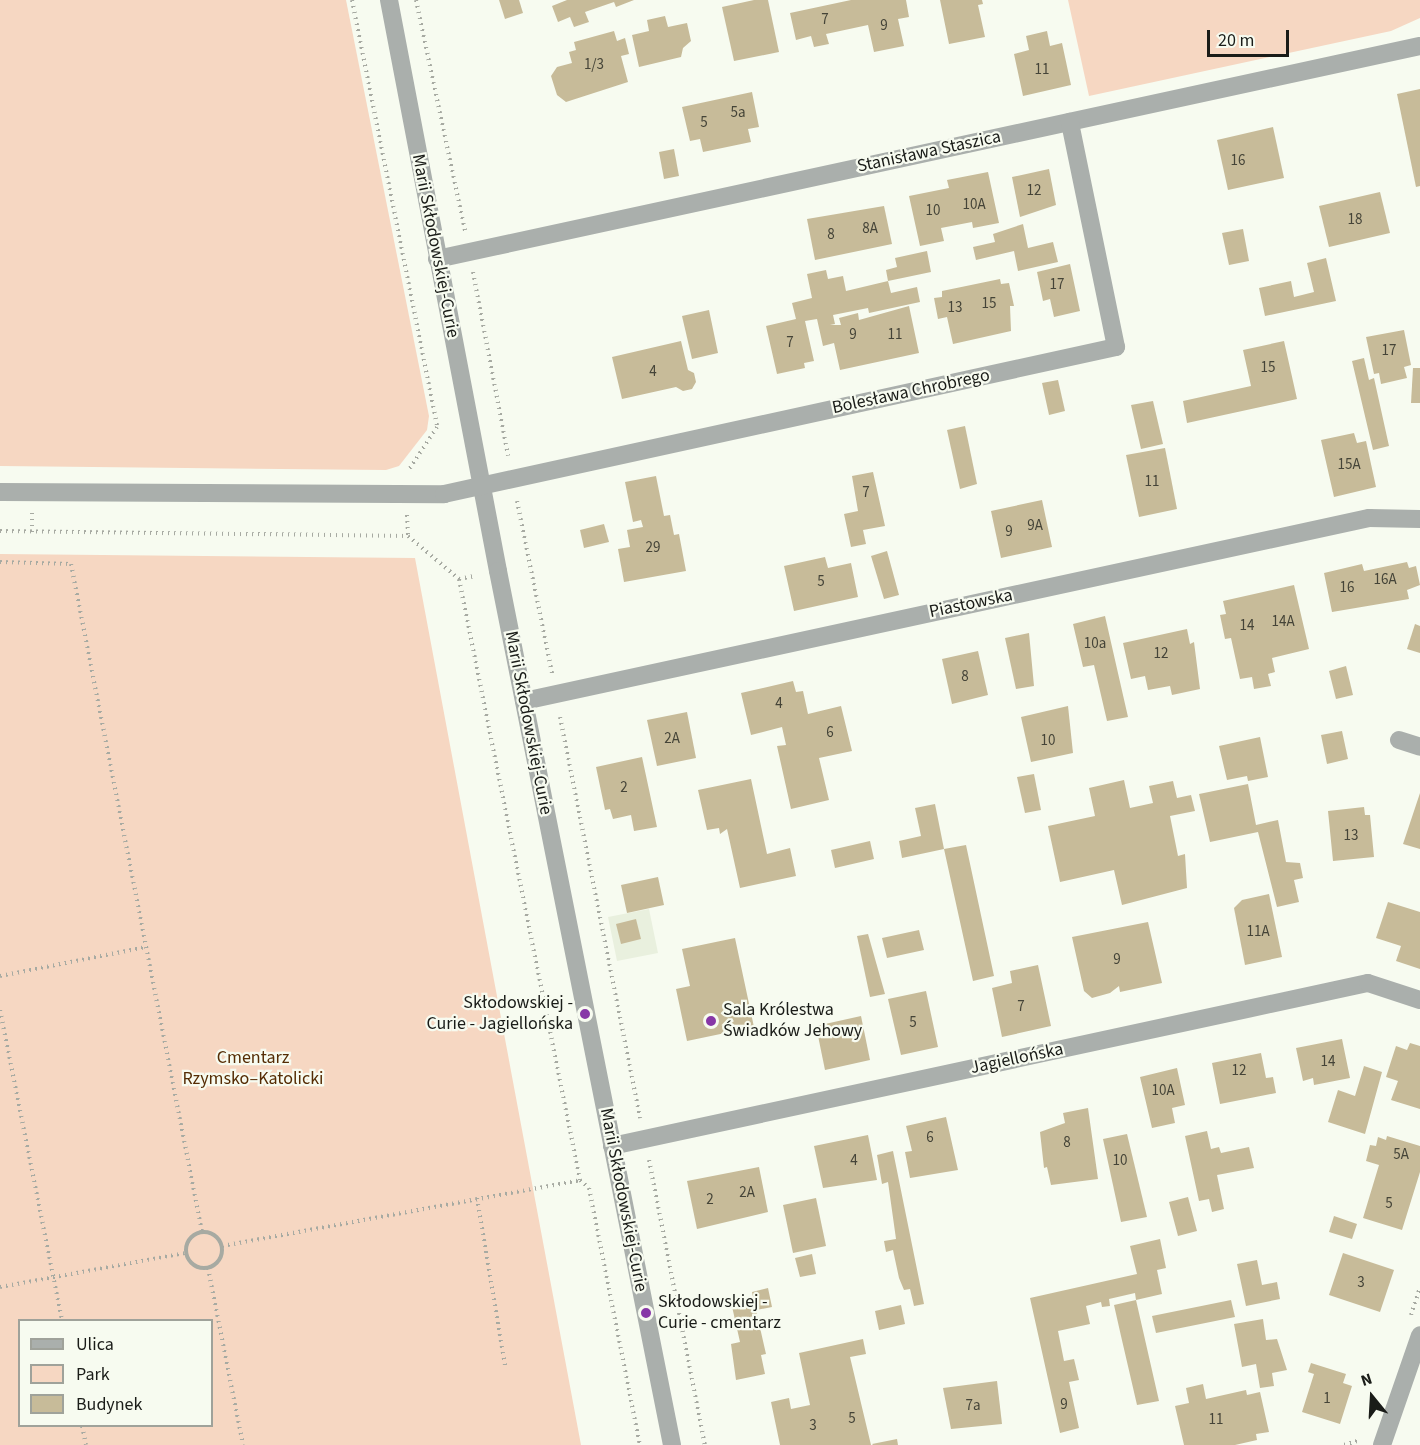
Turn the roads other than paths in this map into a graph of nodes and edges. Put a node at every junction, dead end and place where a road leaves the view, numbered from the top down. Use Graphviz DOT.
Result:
graph roads {
  1 [pos="389,0"];
  2 [pos="1420,46"];
  3 [pos="1070,122"];
  4 [pos="437,260"];
  5 [pos="481,486"];
  6 [pos="0,492"];
  7 [pos="1420,519"];
  8 [pos="524,700"];
  9 [pos="1399,740"];
  10 [pos="1420,747"];
  11 [pos="1420,1000"];
  12 [pos="612,1146"];
  13 [pos="1420,1335"];
  14 [pos="672,1445"];
  15 [pos="1382,1445"];
  1 -- 4 [label="street, Marii Skłodowskiej-Curie"];
  2 -- 3 [label="street, Stanisława Staszica"];
  3 -- 4 [label="street, Stanisława Staszica"];
  3 -- 5 [label="street, Bolesława Chrobrego"];
  4 -- 5 [label="street, Marii Skłodowskiej-Curie"];
  5 -- 6 [label="street, Bolesława Chrobrego"];
  5 -- 8 [label="street, Marii Skłodowskiej-Curie"];
  7 -- 8 [label="street, Piastowska"];
  8 -- 12 [label="street, Marii Skłodowskiej-Curie"];
  9 -- 10 [label="street"];
  11 -- 12 [label="street, Jagiellońska"];
  12 -- 14 [label="street, Marii Skłodowskiej-Curie"];
  13 -- 15 [label="street"];
}
